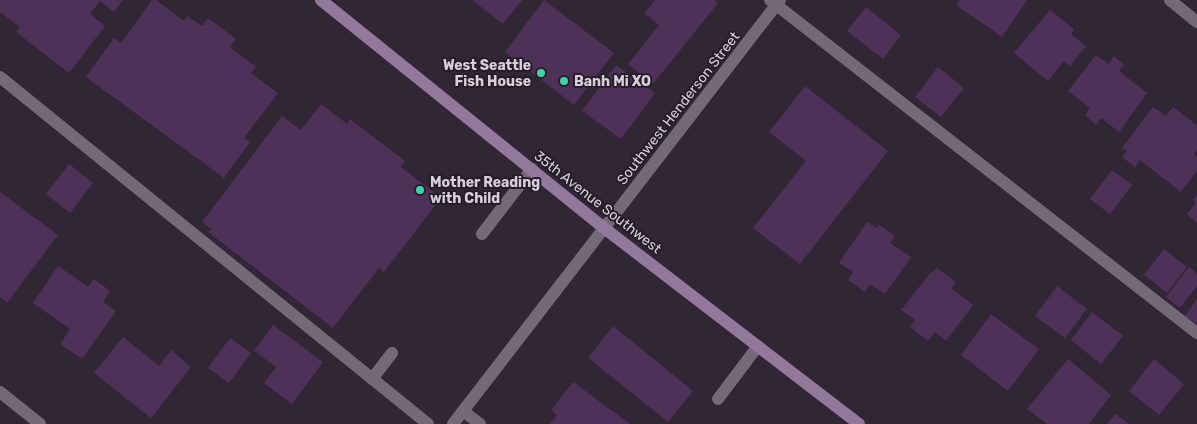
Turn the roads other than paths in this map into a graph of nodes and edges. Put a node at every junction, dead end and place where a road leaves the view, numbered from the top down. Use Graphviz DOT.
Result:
graph roads {
  1 [pos="321,0"];
  2 [pos="1170,0"];
  3 [pos="775,2"];
  4 [pos="1197,22"];
  5 [pos="0,77"];
  6 [pos="532,169"];
  7 [pos="604,228"];
  8 [pos="482,234"];
  9 [pos="1197,333"];
  10 [pos="758,346"];
  11 [pos="392,354"];
  12 [pos="372,379"];
  13 [pos="0,392"];
  14 [pos="718,399"];
  15 [pos="463,411"];
  16 [pos="40,424"];
  17 [pos="428,424"];
  18 [pos="452,424"];
  19 [pos="480,424"];
  20 [pos="858,424"];
  1 -- 6 [label="main road, 35th Avenue Southwest"];
  2 -- 4 [label="street"];
  3 -- 7 [label="street, Southwest Henderson Street"];
  3 -- 9 [label="street"];
  5 -- 12 [label="street"];
  6 -- 7 [label="main road, 35th Avenue Southwest"];
  6 -- 8 [label="street"];
  7 -- 10 [label="main road, 35th Avenue Southwest"];
  7 -- 15 [label="street, Southwest Henderson Street"];
  10 -- 14 [label="street"];
  10 -- 20 [label="main road, 35th Avenue Southwest"];
  11 -- 12 [label="street"];
  12 -- 17 [label="street"];
  13 -- 16 [label="street"];
  15 -- 18 [label="street, Southwest Henderson Street"];
  15 -- 19 [label="street"];
}
